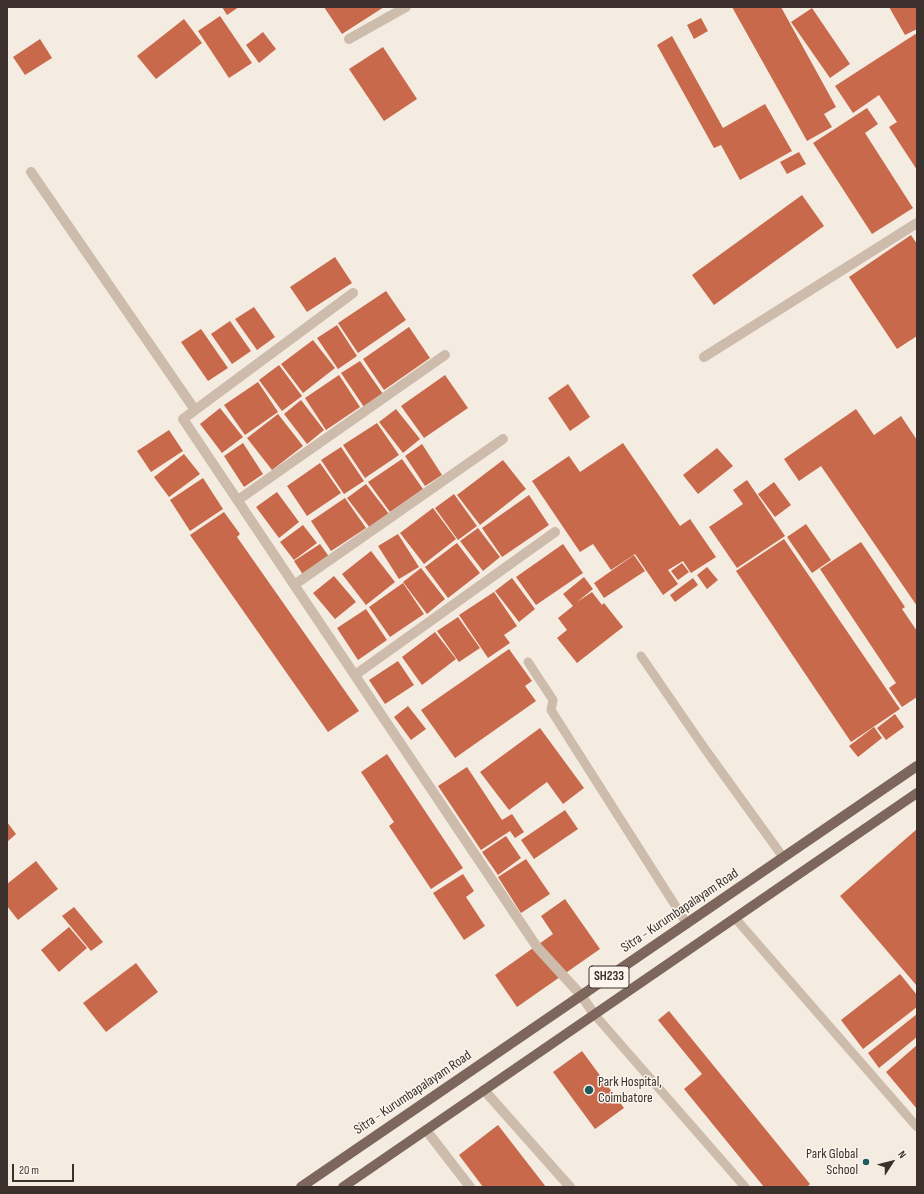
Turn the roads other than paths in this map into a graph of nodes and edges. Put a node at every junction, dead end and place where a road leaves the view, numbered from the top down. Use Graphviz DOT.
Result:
graph roads {
  1 [pos="406,7"];
  2 [pos="349,39"];
  3 [pos="31,172"];
  4 [pos="917,223"];
  5 [pos="354,293"];
  6 [pos="445,354"];
  7 [pos="704,357"];
  8 [pos="195,410"];
  9 [pos="503,439"];
  10 [pos="238,500"];
  11 [pos="555,532"];
  12 [pos="294,585"];
  13 [pos="640,656"];
  14 [pos="528,662"];
  15 [pos="355,675"];
  16 [pos="917,766"];
  17 [pos="917,793"];
  18 [pos="783,857"];
  19 [pos="736,918"];
  20 [pos="687,924"];
  21 [pos="581,995"];
  22 [pos="594,1014"];
  23 [pos="484,1090"];
  24 [pos="917,1127"];
  25 [pos="426,1130"];
  26 [pos="301,1187"];
  27 [pos="342,1187"];
  28 [pos="470,1187"];
  29 [pos="570,1187"];
  30 [pos="745,1187"];
  1 -- 2 [label="street"];
  3 -- 8 [label="street"];
  4 -- 7 [label="street"];
  5 -- 8 [label="street"];
  6 -- 10 [label="street"];
  8 -- 10 [label="street"];
  9 -- 12 [label="street"];
  10 -- 12 [label="street"];
  11 -- 15 [label="street"];
  12 -- 15 [label="street"];
  13 -- 18 [label="lane"];
  14 -- 20 [label="lane"];
  15 -- 21 [label="street"];
  16 -- 18 [label="main road, Sitra - Kurumbapalayam Road / SH233"];
  17 -- 19 [label="main road, SH233"];
  18 -- 20 [label="main road, Sitra - Kurumbapalayam Road / SH233"];
  19 -- 22 [label="main road, SH233"];
  19 -- 24 [label="lane"];
  20 -- 21 [label="main road, Sitra - Kurumbapalayam Road / SH233"];
  21 -- 22 [label="street"];
  21 -- 26 [label="main road, Sitra - Kurumbapalayam Road / SH233"];
  22 -- 23 [label="main road, SH233"];
  22 -- 30 [label="lane"];
  23 -- 25 [label="main road, SH233"];
  23 -- 29 [label="street"];
  25 -- 27 [label="main road, SH233"];
  25 -- 28 [label="street"];
}
